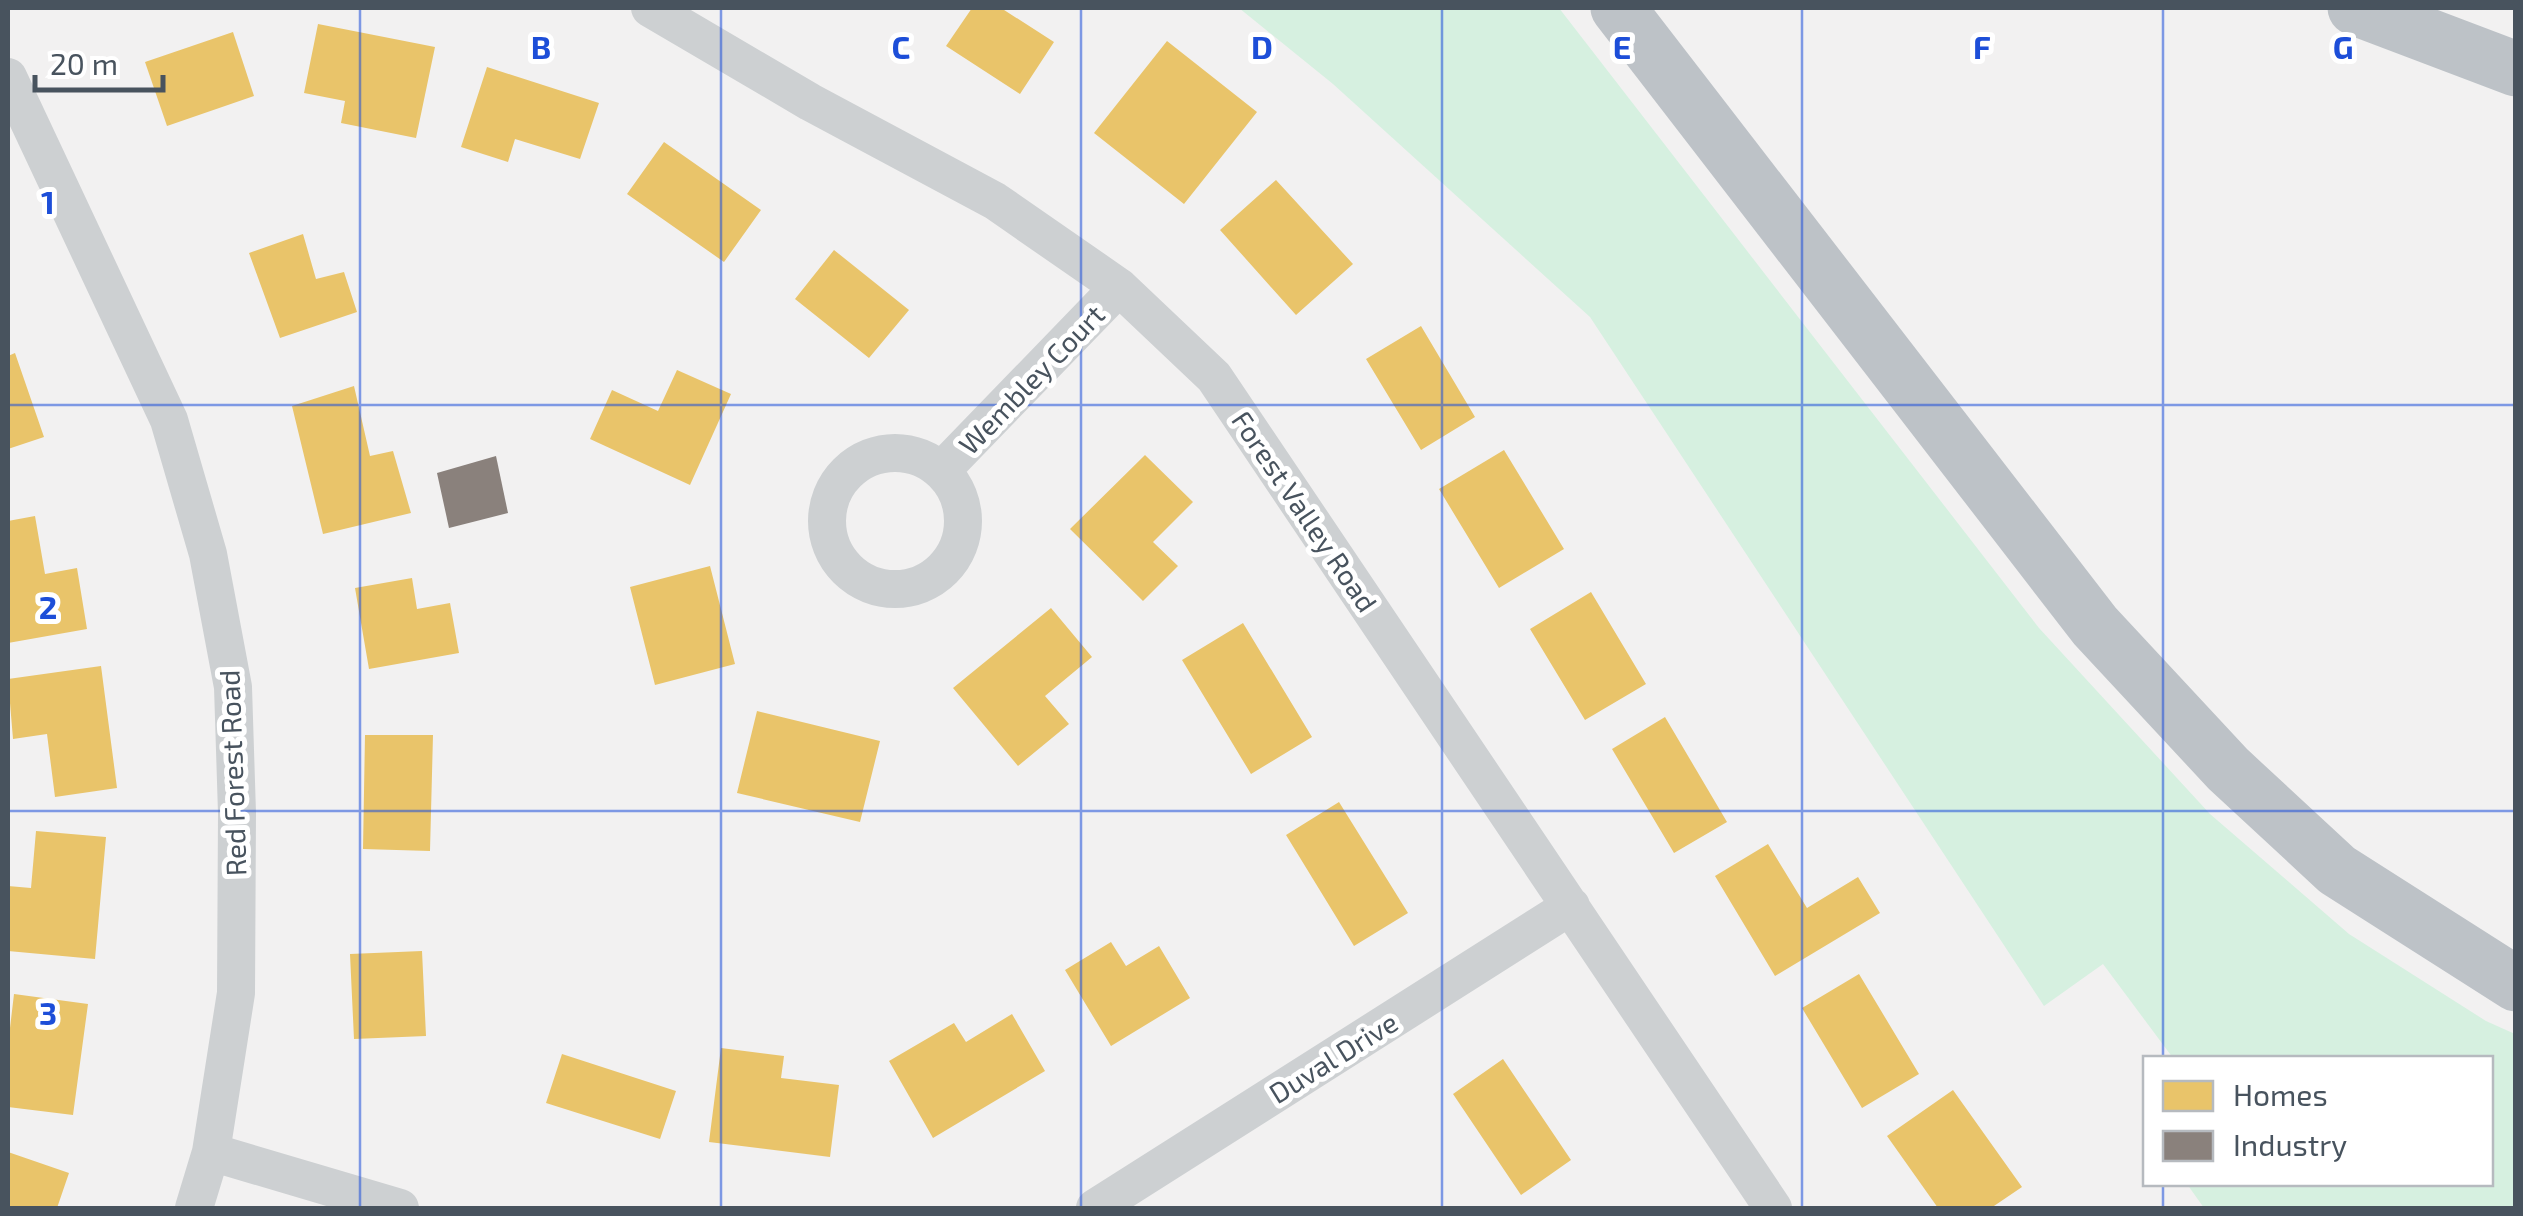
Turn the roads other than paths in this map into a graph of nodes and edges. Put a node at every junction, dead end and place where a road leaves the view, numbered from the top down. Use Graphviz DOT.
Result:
graph roads {
  1 [pos="650,8"];
  2 [pos="1618,8"];
  3 [pos="2355,8"];
  4 [pos="2516,69"];
  5 [pos="8,77"];
  6 [pos="1120,287"];
  7 [pos="942,470"];
  8 [pos="1571,906"];
  9 [pos="2516,984"];
  10 [pos="211,1152"];
  11 [pos="194,1208"];
  12 [pos="400,1208"];
  13 [pos="1096,1208"];
  14 [pos="1773,1208"];
  1 -- 6 [label="street, Forest Valley Road"];
  2 -- 9 [label="highway"];
  3 -- 4 [label="highway"];
  5 -- 10 [label="street, Red Forest Road"];
  6 -- 7 [label="street, Wembley Court"];
  6 -- 8 [label="street, Forest Valley Road"];
  8 -- 13 [label="street, Duval Drive"];
  8 -- 14 [label="street, Forest Valley Road"];
  10 -- 11 [label="street, Red Forest Road"];
  10 -- 12 [label="street"];
}
